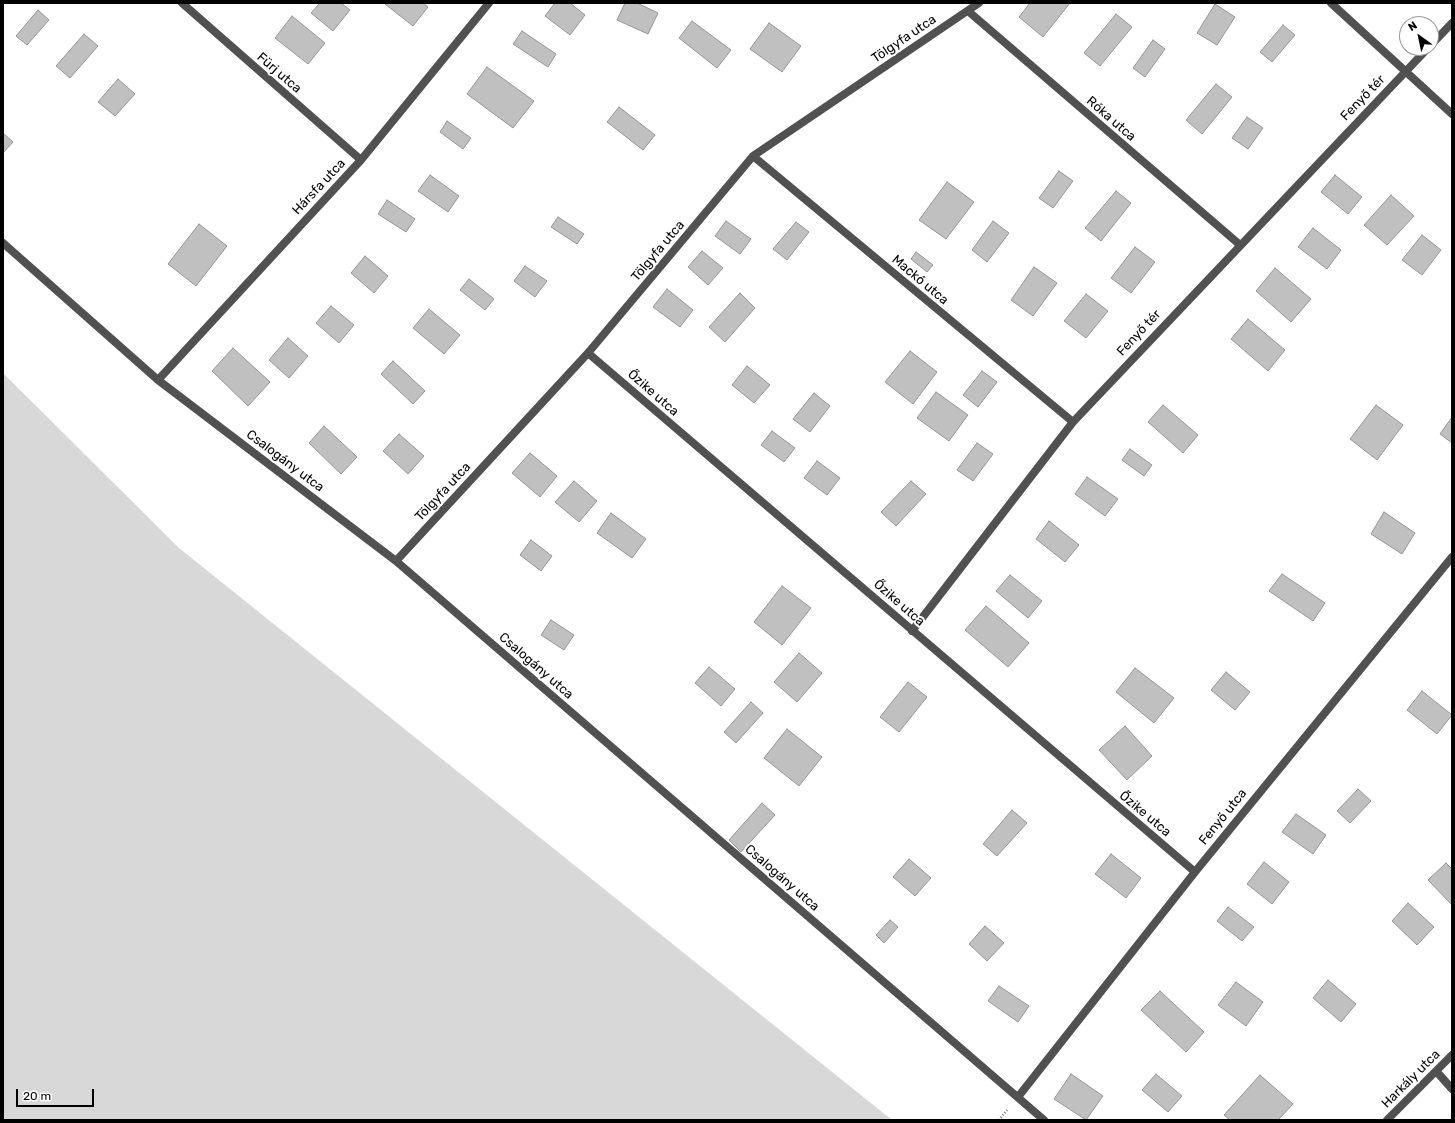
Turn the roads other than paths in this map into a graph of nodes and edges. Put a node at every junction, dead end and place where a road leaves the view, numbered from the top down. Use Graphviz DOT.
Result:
graph roads {
  1 [pos="182,3"];
  2 [pos="489,3"];
  3 [pos="979,3"];
  4 [pos="1331,3"];
  5 [pos="968,11"];
  6 [pos="1452,23"];
  7 [pos="1439,37"];
  8 [pos="1420,56"];
  9 [pos="1406,70"];
  10 [pos="1452,114"];
  11 [pos="753,156"];
  12 [pos="361,160"];
  13 [pos="3,243"];
  14 [pos="1239,244"];
  15 [pos="588,353"];
  16 [pos="158,380"];
  17 [pos="1072,422"];
  18 [pos="1452,557"];
  19 [pos="396,561"];
  20 [pos="912,631"];
  21 [pos="1195,872"];
  22 [pos="1452,1055"];
  23 [pos="1437,1072"];
  24 [pos="1452,1089"];
  25 [pos="1018,1097"];
  26 [pos="1044,1120"];
  27 [pos="1387,1120"];
  1 -- 12 [label="street, Fürj utca"];
  2 -- 12 [label="street, Hársfa utca"];
  3 -- 5 [label="street, Tölgyfa utca"];
  4 -- 9 [label="street"];
  5 -- 11 [label="street, Tölgyfa utca"];
  5 -- 14 [label="street, Róka utca"];
  6 -- 7 [label="street"];
  8 -- 9 [label="street, Fenyő tér"];
  9 -- 10 [label="street"];
  9 -- 14 [label="street, Fenyő tér"];
  11 -- 15 [label="street, Tölgyfa utca"];
  11 -- 17 [label="street, Mackó utca"];
  12 -- 16 [label="street, Hársfa utca"];
  13 -- 16 [label="street, Csalogány utca"];
  14 -- 17 [label="street, Fenyő tér"];
  15 -- 19 [label="street, Tölgyfa utca"];
  15 -- 20 [label="street, Őzike utca"];
  16 -- 19 [label="street, Csalogány utca"];
  17 -- 20 [label="street, Fenyő tér"];
  18 -- 21 [label="street, Fenyő utca"];
  19 -- 25 [label="street, Csalogány utca"];
  20 -- 21 [label="street, Őzike utca"];
  21 -- 25 [label="street, Fenyő utca"];
  22 -- 23 [label="street, Harkály utca"];
  23 -- 24 [label="street"];
  23 -- 27 [label="street, Harkály utca"];
  25 -- 26 [label="street, Csalogány utca"];
}
